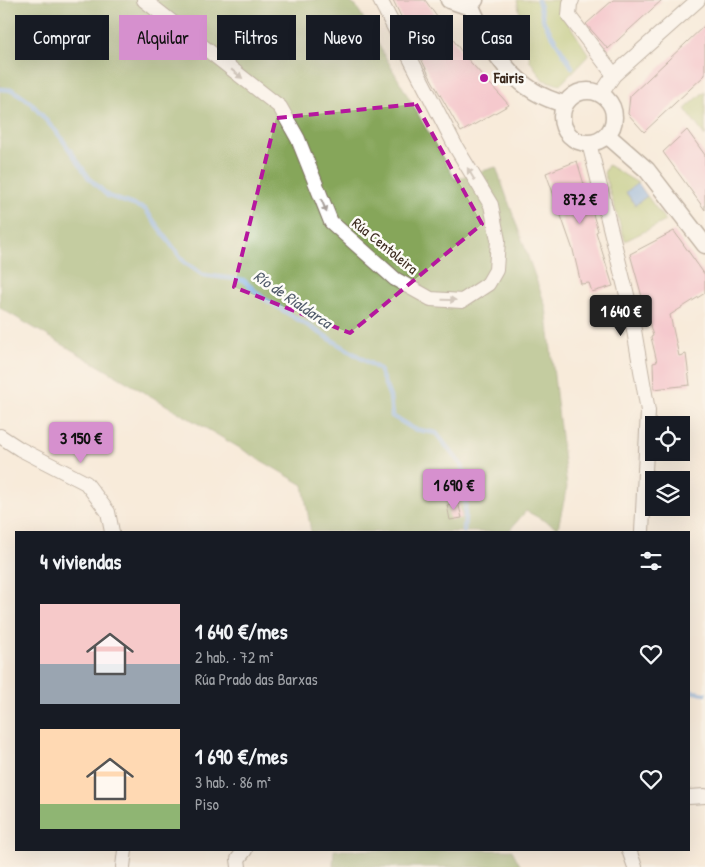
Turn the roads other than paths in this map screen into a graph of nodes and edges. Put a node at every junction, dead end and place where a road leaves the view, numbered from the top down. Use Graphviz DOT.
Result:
graph roads {
  1 [pos="144,0"];
  2 [pos="380,0"];
  3 [pos="449,0"];
  4 [pos="572,0"];
  5 [pos="698,0"];
  6 [pos="472,2"];
  7 [pos="614,75"];
  8 [pos="601,94"];
  9 [pos="565,104"];
  10 [pos="607,135"];
  11 [pos="589,143"];
  12 [pos="705,245"];
  13 [pos="0,436"];
  14 [pos="112,531"];
  15 [pos="642,531"];
  16 [pos="705,796"];
  17 [pos="690,797"];
  18 [pos="125,851"];
  19 [pos="244,851"];
  20 [pos="629,851"];
  21 [pos="123,867"];
  22 [pos="239,867"];
  23 [pos="636,867"];
  1 -- 2 [label="street, Rúa Centoleira, one-way"];
  3 -- 6 [label="street"];
  4 -- 7 [label="street"];
  5 -- 7 [label="street"];
  6 -- 9 [label="street"];
  7 -- 8 [label="street"];
  8 -- 9 [label="street"];
  8 -- 10 [label="street"];
  9 -- 11 [label="street"];
  10 -- 11 [label="street"];
  10 -- 12 [label="street"];
  11 -- 15 [label="street"];
  13 -- 14 [label="street"];
  16 -- 17 [label="street"];
  18 -- 21 [label="street"];
  19 -- 22 [label="street"];
  20 -- 23 [label="street"];
}
